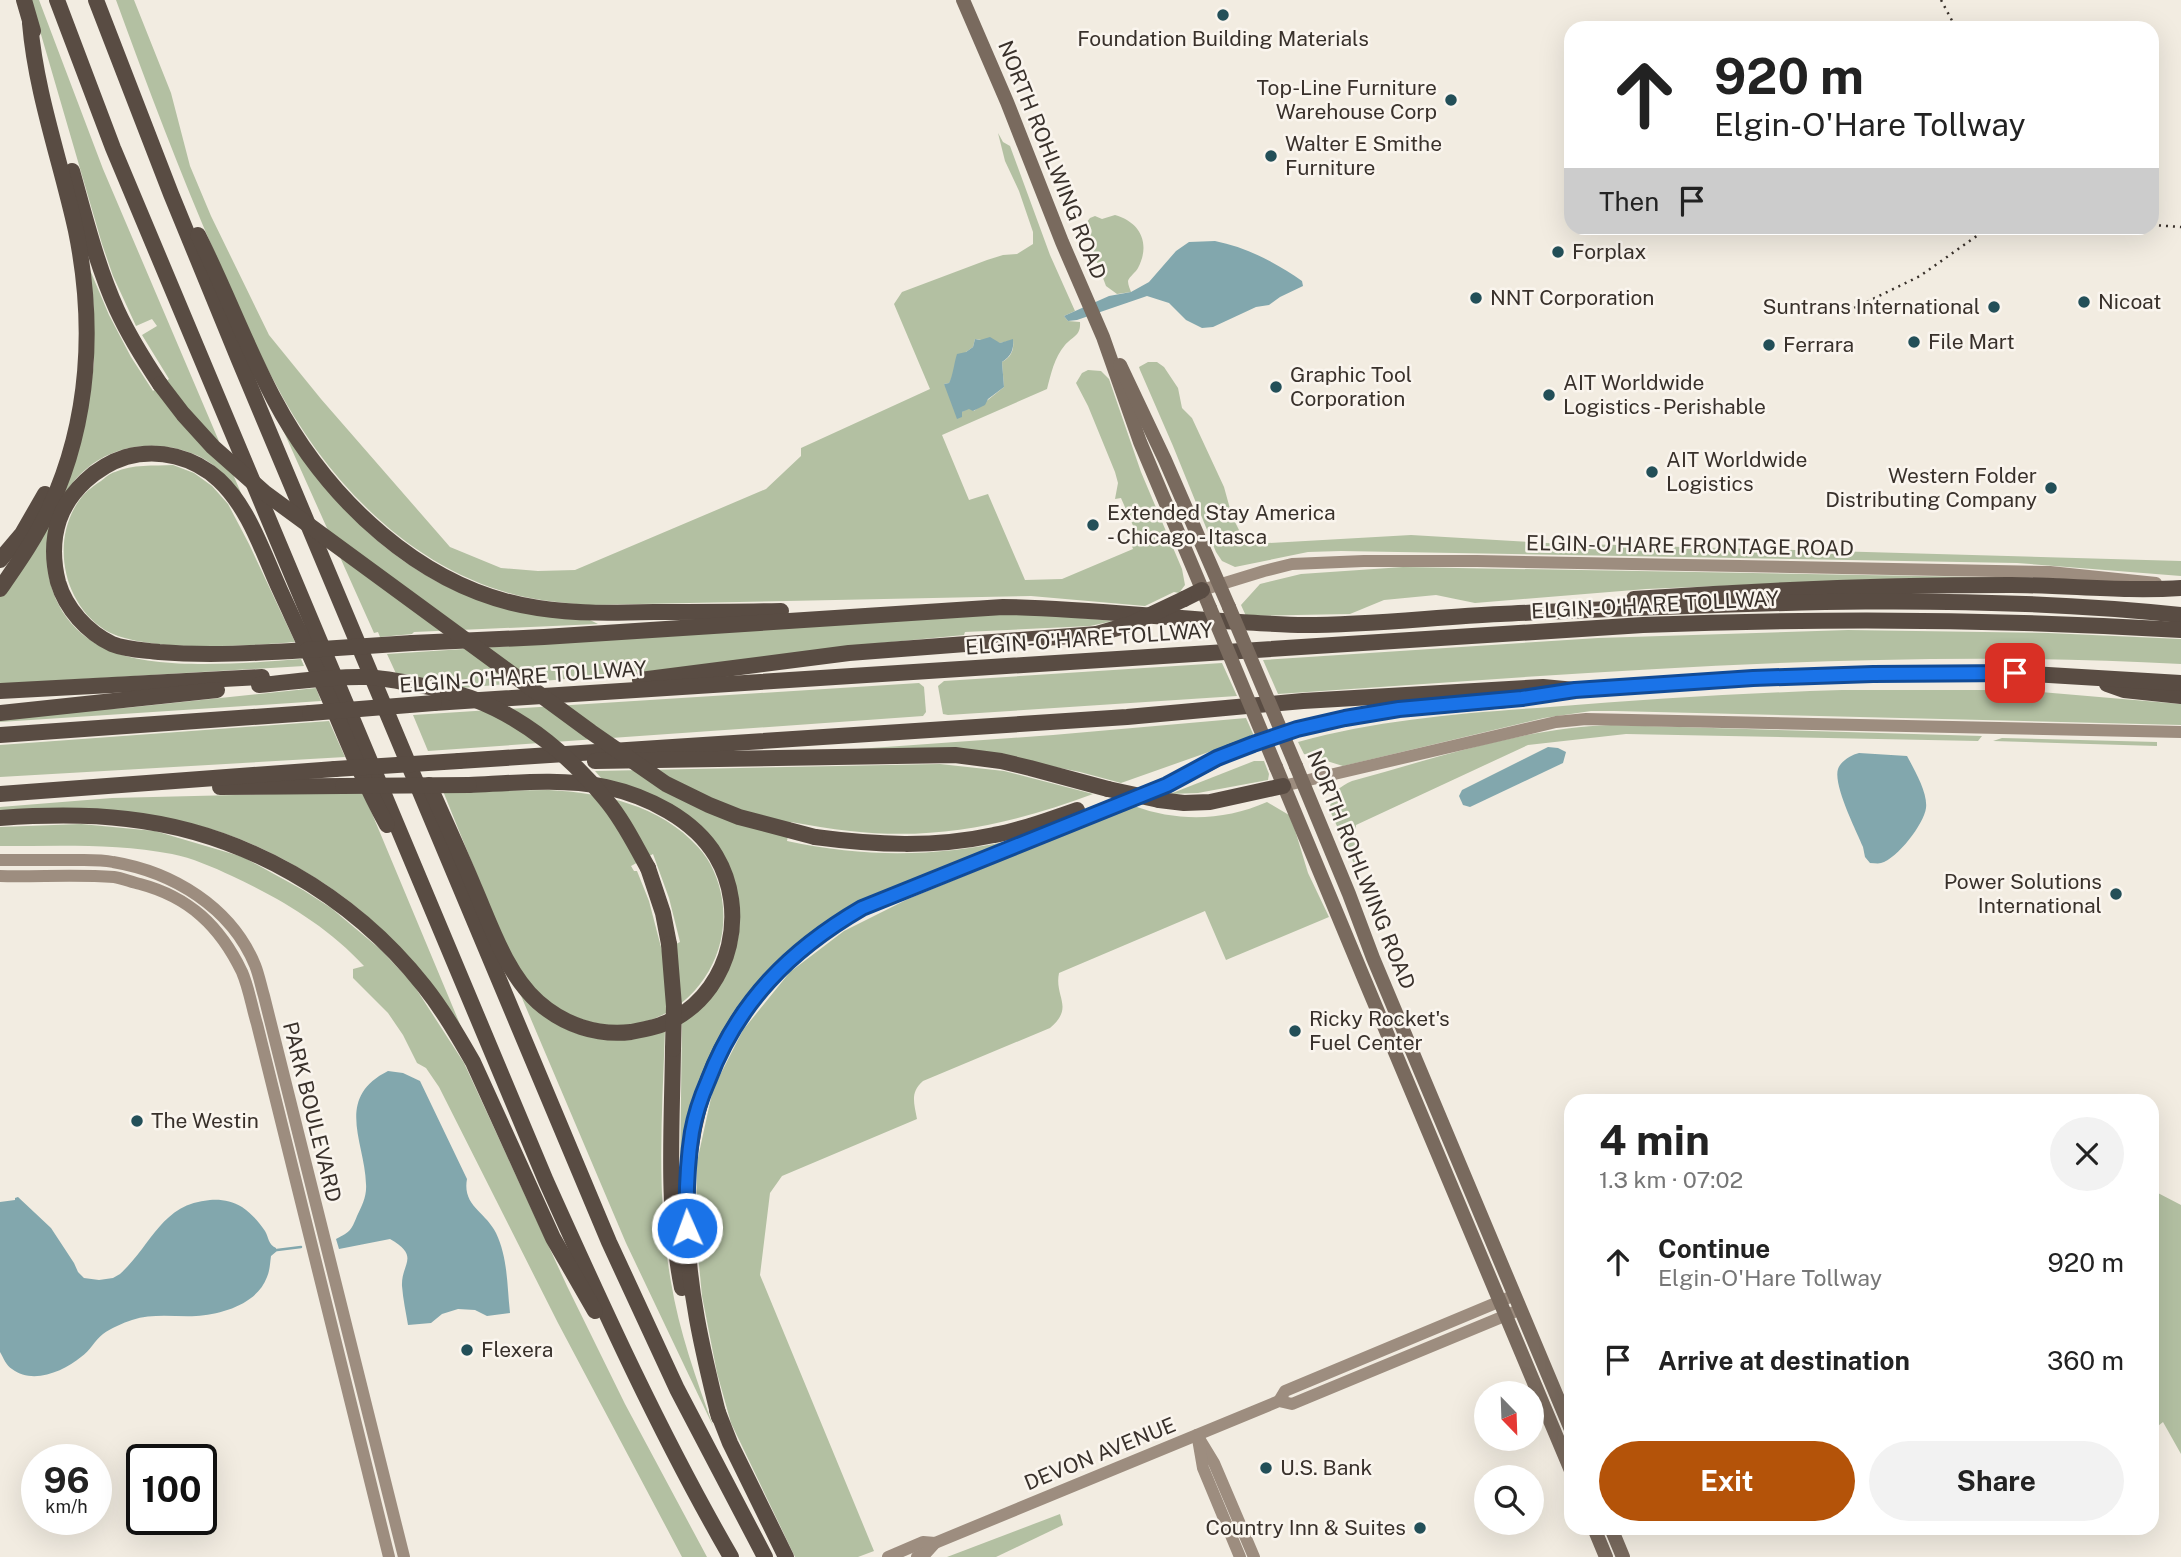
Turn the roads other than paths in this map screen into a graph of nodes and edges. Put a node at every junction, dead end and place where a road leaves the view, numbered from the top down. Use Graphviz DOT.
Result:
graph roads {
  1 [pos="24,0"];
  2 [pos="57,0"];
  3 [pos="96,0"];
  4 [pos="963,0"];
  5 [pos="30,23"];
  6 [pos="145,127"];
  7 [pos="1102,337"];
  8 [pos="85,359"];
  9 [pos="0,560"];
  10 [pos="1220,584"];
  11 [pos="2181,587"];
  12 [pos="0,589"];
  13 [pos="1202,590"];
  14 [pos="340,600"];
  15 [pos="908,612"];
  16 [pos="1500,614"];
  17 [pos="2181,615"];
  18 [pos="2181,630"];
  19 [pos="2089,677"];
  20 [pos="260,681"];
  21 [pos="2181,683"];
  22 [pos="1575,690"];
  23 [pos="0,691"];
  24 [pos="2181,696"];
  25 [pos="513,698"];
  26 [pos="0,713"];
  27 [pos="2181,732"];
  28 [pos="0,735"];
  29 [pos="492,758"];
  30 [pos="1217,758"];
  31 [pos="1303,781"];
  32 [pos="155,783"];
  33 [pos="1283,786"];
  34 [pos="0,794"];
  35 [pos="0,818"];
  36 [pos="0,860"];
  37 [pos="0,876"];
  38 [pos="437,920"];
  39 [pos="1362,974"];
  40 [pos="1406,1046"];
  41 [pos="1401,1067"];
  42 [pos="1511,1305"];
  43 [pos="1564,1415"];
  44 [pos="719,1417"];
  45 [pos="664,1430"];
  46 [pos="1198,1435"];
  47 [pos="1564,1451"];
  48 [pos="1597,1535"];
  49 [pos="1614,1535"];
  50 [pos="935,1543"];
  51 [pos="389,1557"];
  52 [pos="402,1557"];
  53 [pos="730,1557"];
  54 [pos="765,1557"];
  55 [pos="786,1557"];
  56 [pos="888,1557"];
  57 [pos="917,1557"];
  58 [pos="1240,1557"];
  59 [pos="1254,1557"];
  60 [pos="1606,1557"];
  61 [pos="1623,1557"];
  1 -- 5 [label="highway"];
  2 -- 38 [label="highway"];
  3 -- 6 [label="highway"];
  4 -- 7 [label="main road, NORTH ROHLWING ROAD"];
  5 -- 8 [label="highway"];
  5 -- 30 [label="highway, bridge"];
  6 -- 14 [label="highway"];
  6 -- 15 [label="highway"];
  7 -- 10 [label="main road, NORTH ROHLWING ROAD"];
  7 -- 13 [label="main road, NORTH ROHLWING ROAD"];
  8 -- 9 [label="highway"];
  8 -- 12 [label="highway"];
  10 -- 11 [label="main road, ELGIN-O'HARE FRONTAGE ROAD"];
  10 -- 13 [label="main road, ELGIN-O'HARE FRONTAGE ROAD"];
  10 -- 31 [label="main road, NORTH ROHLWING ROAD, bridge"];
  11 -- 16 [label="highway"];
  13 -- 25 [label="highway, bridge"];
  13 -- 33 [label="main road, NORTH ROHLWING ROAD, bridge"];
  14 -- 32 [label="highway, bridge"];
  14 -- 54 [label="highway"];
  15 -- 16 [label="highway"];
  15 -- 38 [label="highway, bridge"];
  16 -- 17 [label="highway"];
  18 -- 25 [label="highway, ELGIN-O'HARE TOLLWAY"];
  19 -- 21 [label="highway"];
  19 -- 22 [label="highway"];
  19 -- 24 [label="highway"];
  20 -- 23 [label="highway"];
  20 -- 26 [label="highway"];
  20 -- 44 [label="highway, bridge"];
  22 -- 29 [label="highway"];
  22 -- 30 [label="highway"];
  25 -- 28 [label="highway, ELGIN-O'HARE TOLLWAY, bridge"];
  27 -- 31 [label="main road"];
  29 -- 32 [label="highway, bridge"];
  29 -- 33 [label="highway, bridge"];
  30 -- 44 [label="highway"];
  31 -- 33 [label="main road"];
  31 -- 40 [label="main road, NORTH ROHLWING ROAD"];
  32 -- 34 [label="highway"];
  33 -- 39 [label="main road, NORTH ROHLWING ROAD"];
  35 -- 45 [label="highway"];
  36 -- 52 [label="main road, PARK BOULEVARD"];
  37 -- 51 [label="main road, PARK BOULEVARD"];
  38 -- 45 [label="highway"];
  39 -- 40 [label="main road"];
  39 -- 41 [label="main road, NORTH ROHLWING ROAD"];
  40 -- 41 [label="main road"];
  40 -- 42 [label="main road"];
  41 -- 42 [label="main road, NORTH ROHLWING ROAD"];
  42 -- 43 [label="main road"];
  42 -- 46 [label="main road, DEVON AVENUE"];
  42 -- 47 [label="main road"];
  44 -- 55 [label="highway"];
  45 -- 53 [label="highway"];
  46 -- 50 [label="main road, DEVON AVENUE"];
  46 -- 58 [label="main road"];
  46 -- 59 [label="main road"];
  48 -- 60 [label="main road"];
  49 -- 61 [label="main road"];
  50 -- 56 [label="main road, DEVON AVENUE"];
  50 -- 57 [label="main road, DEVON AVENUE"];
}
